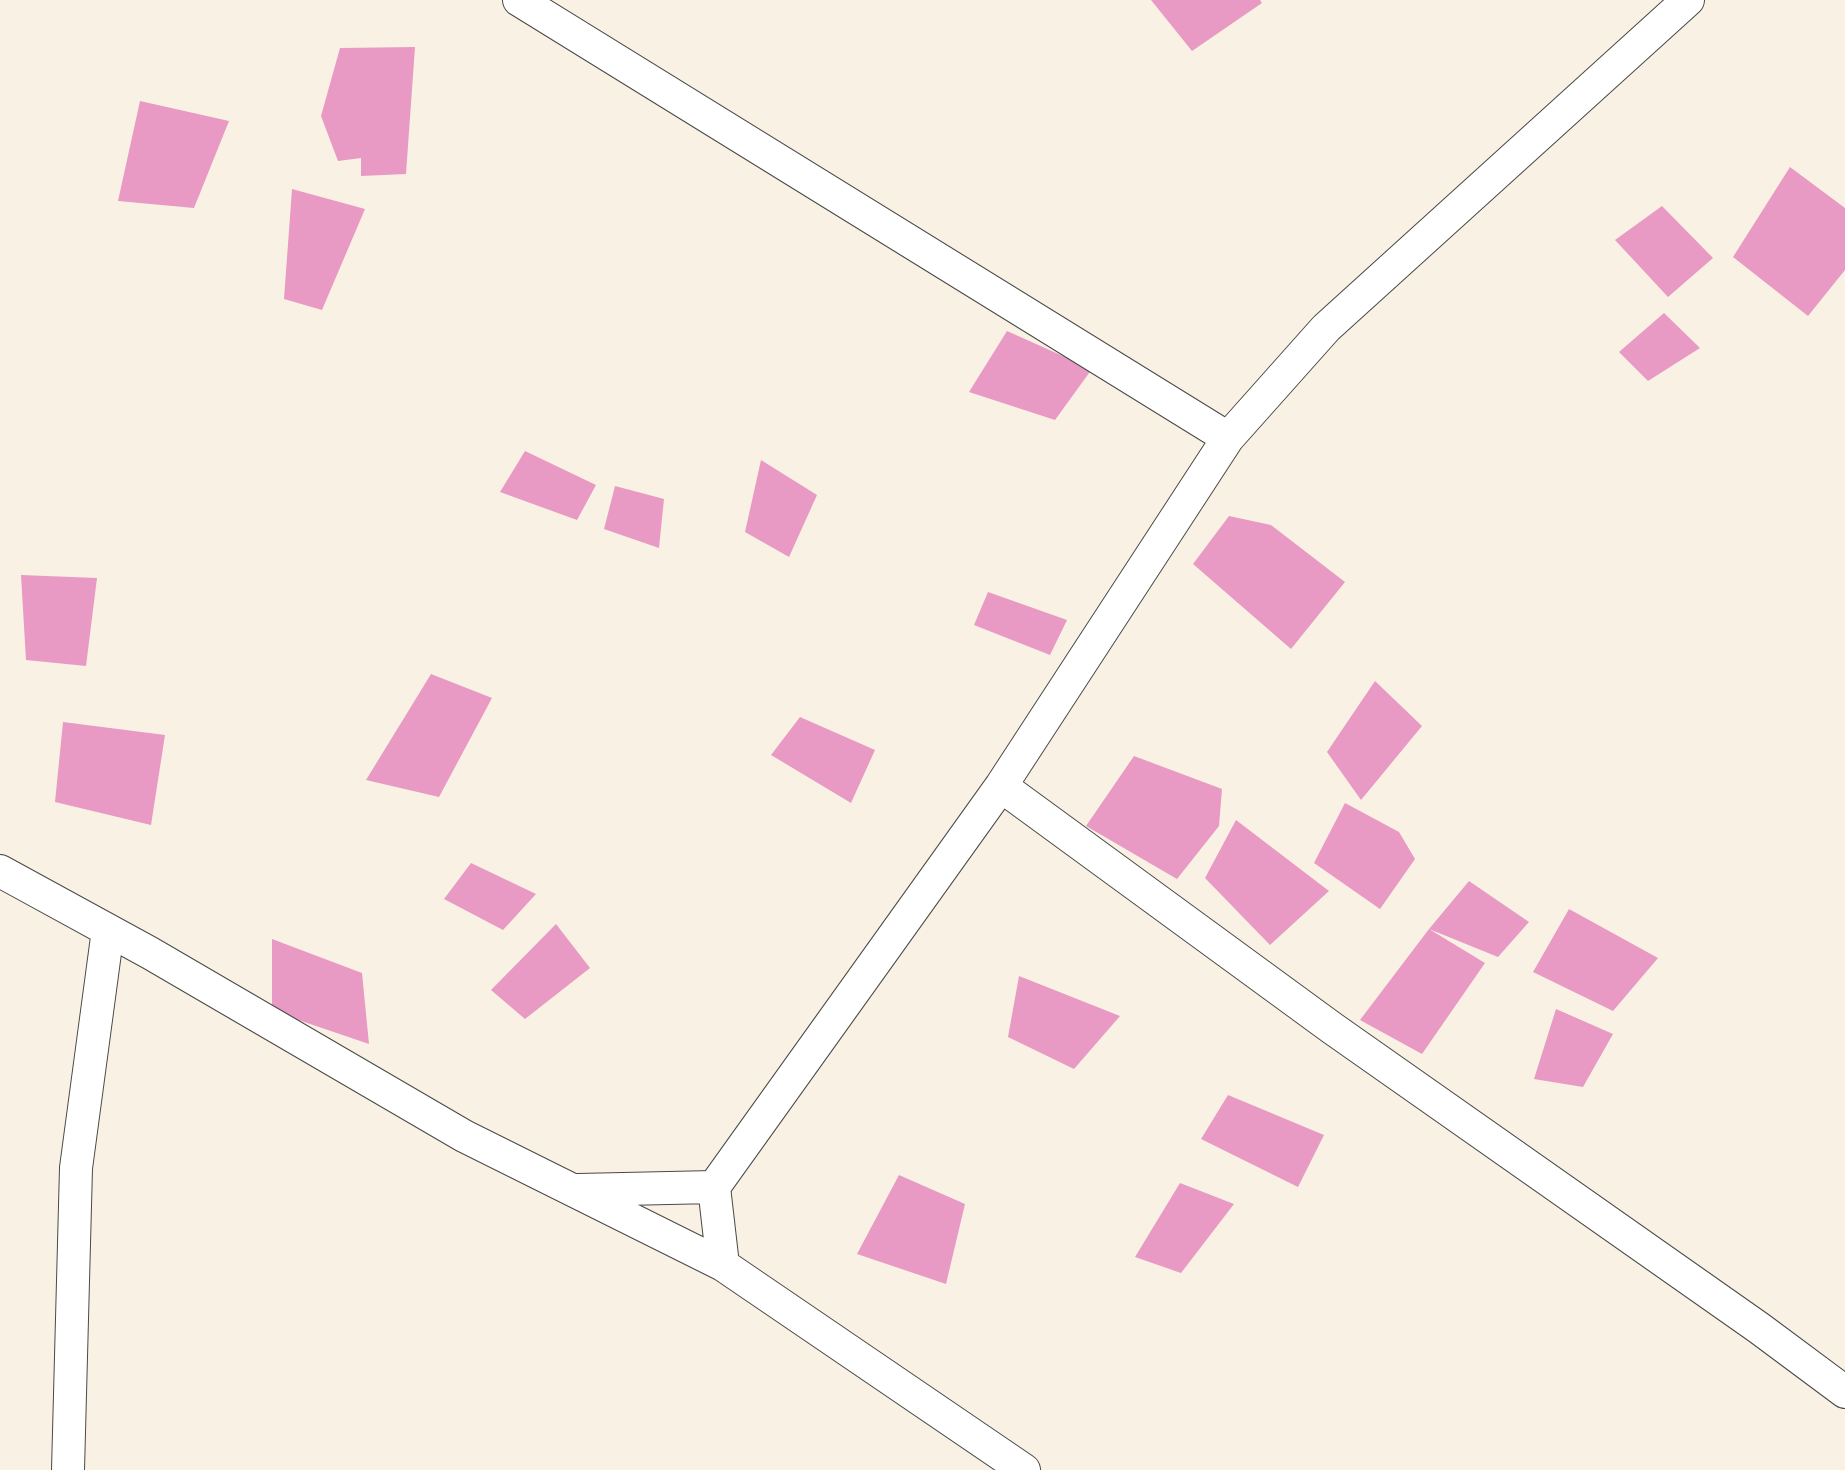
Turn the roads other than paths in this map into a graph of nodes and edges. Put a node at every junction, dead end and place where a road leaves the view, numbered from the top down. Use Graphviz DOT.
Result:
graph roads {
  1 [pos="519,0"];
  2 [pos="1688,0"];
  3 [pos="1228,438"];
  4 [pos="1001,786"];
  5 [pos="0,872"];
  6 [pos="108,930"];
  7 [pos="713,1187"];
  8 [pos="573,1190"];
  9 [pos="723,1265"];
  10 [pos="1845,1392"];
  11 [pos="68,1470"];
  12 [pos="1024,1470"];
  1 -- 3 [label="street"];
  2 -- 3 [label="street"];
  3 -- 4 [label="street"];
  4 -- 7 [label="street"];
  4 -- 10 [label="street"];
  5 -- 6 [label="street"];
  6 -- 8 [label="street"];
  6 -- 11 [label="street"];
  7 -- 8 [label="street"];
  7 -- 9 [label="street"];
  8 -- 9 [label="street"];
  9 -- 12 [label="street"];
}
